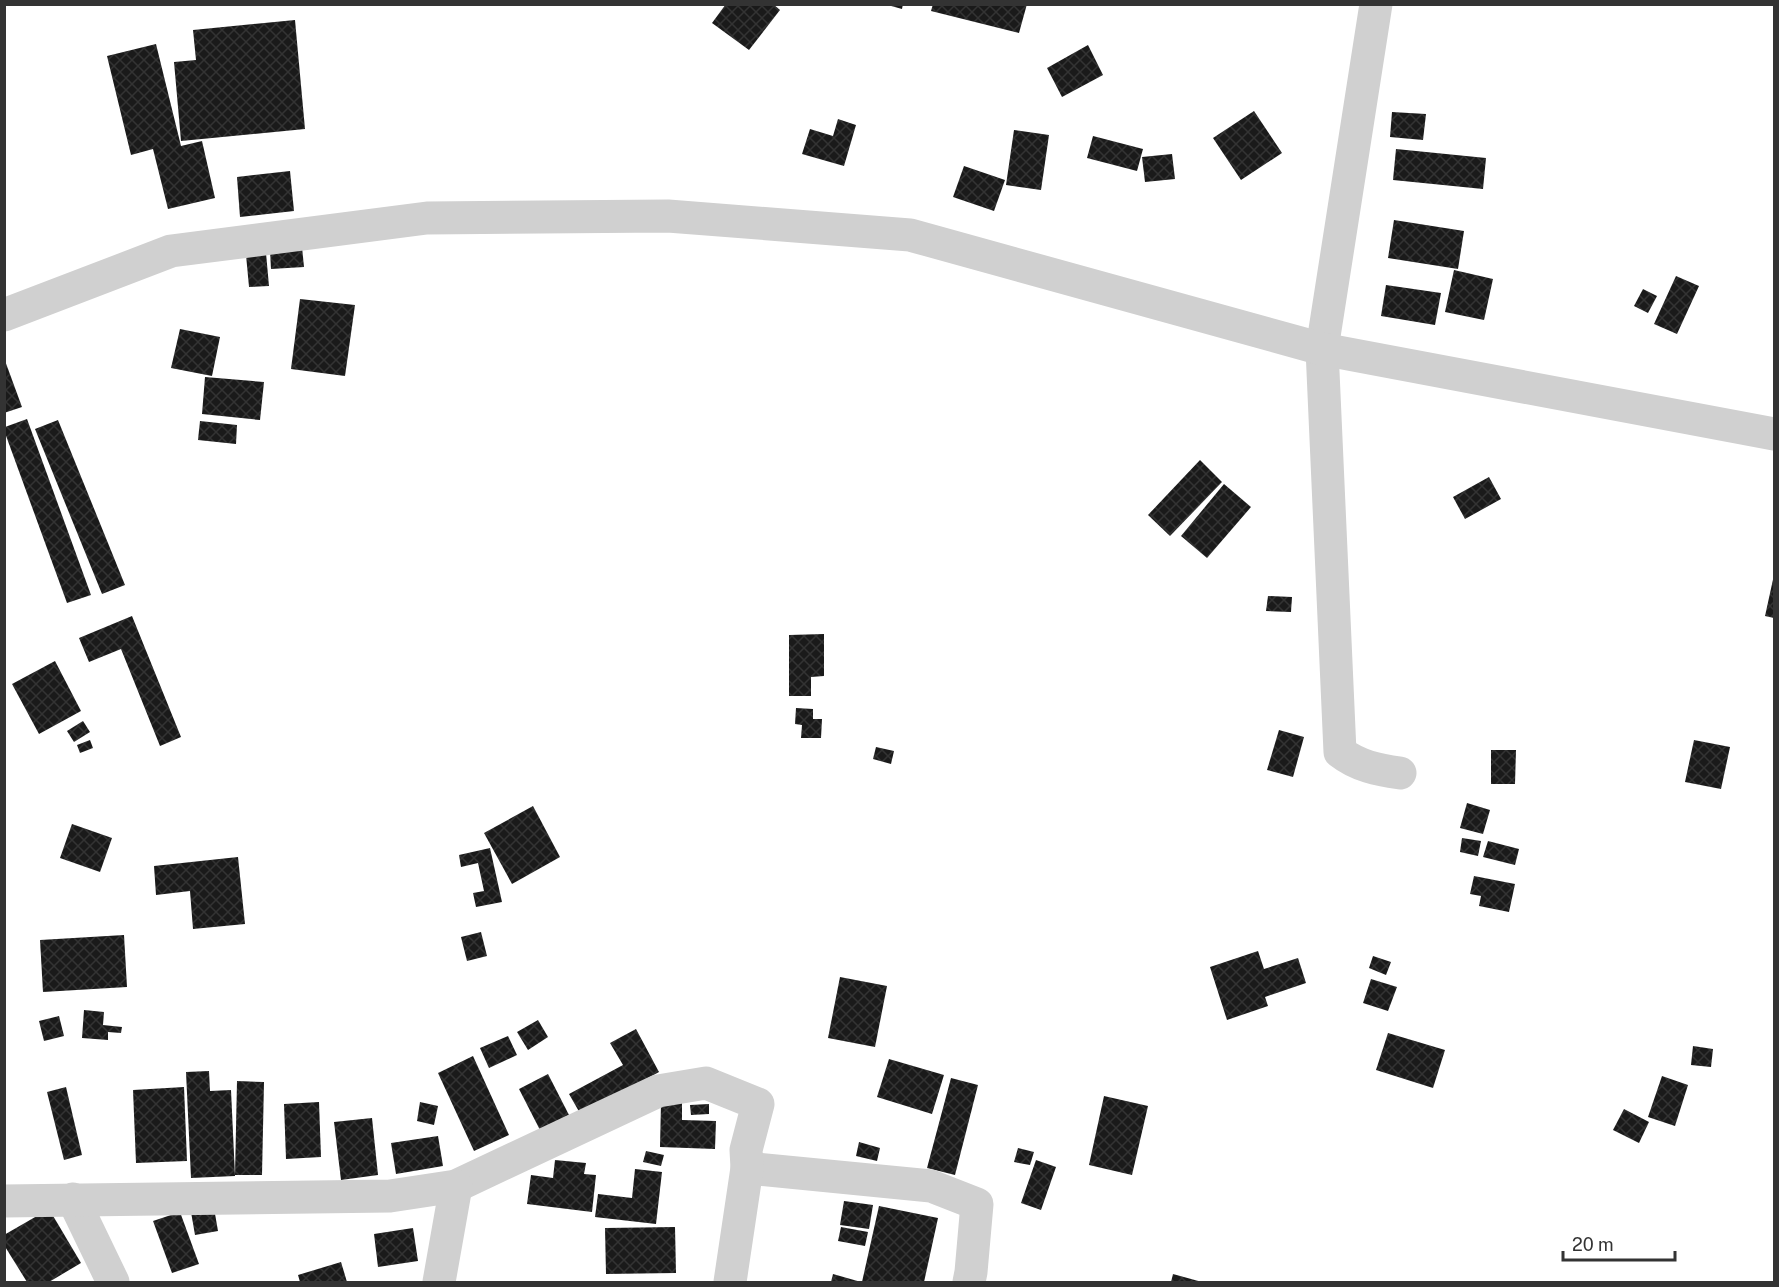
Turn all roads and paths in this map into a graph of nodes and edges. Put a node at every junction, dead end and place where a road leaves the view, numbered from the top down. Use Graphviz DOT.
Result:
graph roads {
  1 [pos="1376,4"];
  2 [pos="4,315"];
  3 [pos="1322,349"];
  4 [pos="1774,434"];
  5 [pos="1400,773"];
  6 [pos="747,1168"];
  7 [pos="456,1186"];
  8 [pos="73,1199"];
  9 [pos="4,1201"];
  10 [pos="113,1282"];
  11 [pos="439,1282"];
  12 [pos="730,1282"];
  13 [pos="969,1282"];
  1 -- 3 [label="street"];
  2 -- 3 [label="street"];
  3 -- 4 [label="street"];
  3 -- 5 [label="street"];
  6 -- 7 [label="street"];
  6 -- 12 [label="street"];
  6 -- 13 [label="street"];
  7 -- 8 [label="street"];
  7 -- 11 [label="street"];
  8 -- 9 [label="street"];
  8 -- 10 [label="street"];
}
